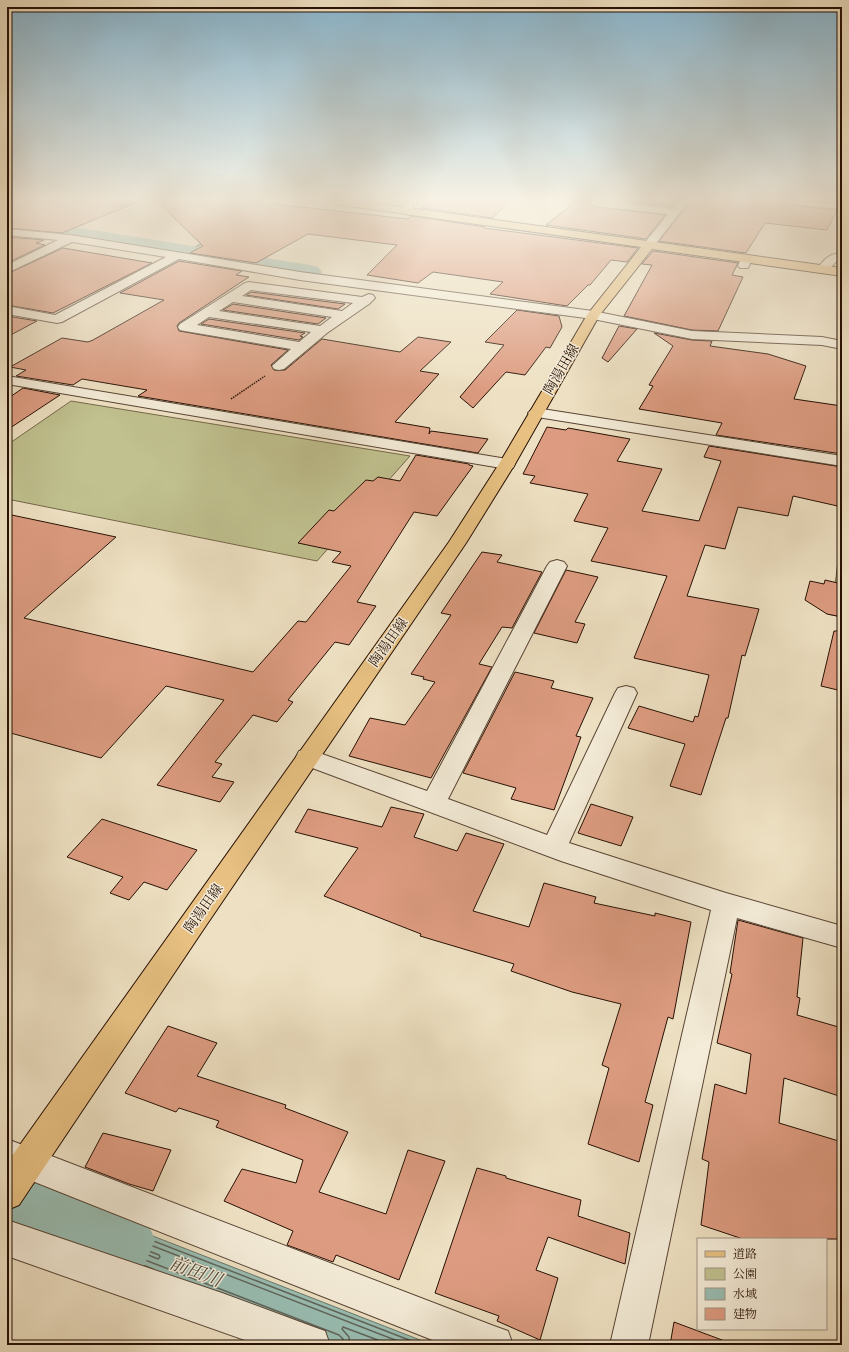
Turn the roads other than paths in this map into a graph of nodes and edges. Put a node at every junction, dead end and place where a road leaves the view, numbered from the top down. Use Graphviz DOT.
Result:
graph roads {
  1 [pos="17,264"];
  2 [pos="162,264"];
  3 [pos="227,264"];
  4 [pos="634,264"];
  5 [pos="768,264"];
  6 [pos="828,264"];
  7 [pos="7,269"];
  8 [pos="823,269"];
  9 [pos="842,272"];
  10 [pos="384,286"];
  11 [pos="231,298"];
  12 [pos="365,301"];
  13 [pos="7,310"];
  14 [pos="208,312"];
  15 [pos="629,313"];
  16 [pos="344,315"];
  17 [pos="593,315"];
  18 [pos="838,328"];
  19 [pos="322,330"];
  20 [pos="692,335"];
  21 [pos="840,344"];
  22 [pos="303,347"];
  23 [pos="279,366"];
  24 [pos="7,380"];
  25 [pos="536,412"];
  26 [pos="842,461"];
  27 [pos="507,464"];
  28 [pos="557,566"];
  29 [pos="626,693"];
  30 [pos="308,757"];
  31 [pos="433,803"];
  32 [pos="554,848"];
  33 [pos="726,904"];
  34 [pos="842,937"];
  35 [pos="18,1158"];
  36 [pos="7,1194"];
  37 [pos="7,1238"];
  38 [pos="311,1345"];
  39 [pos="494,1345"];
  40 [pos="629,1345"];
  1 -- 7 [label="street"];
  2 -- 13 [label="street"];
  3 -- 10 [label="street"];
  4 -- 17 [label="main road, 陶湯田線"];
  5 -- 8 [label="main road"];
  6 -- 8 [label="street"];
  8 -- 9 [label="main road"];
  10 -- 12 [label="street"];
  10 -- 17 [label="street"];
  11 -- 12 [label="street"];
  11 -- 14 [label="street"];
  11 -- 16 [label="street"];
  12 -- 16 [label="street"];
  14 -- 19 [label="street"];
  14 -- 22 [label="street"];
  15 -- 20 [label="street"];
  16 -- 19 [label="street"];
  17 -- 20 [label="street"];
  17 -- 25 [label="main road, 陶湯田線"];
  18 -- 21 [label="street"];
  19 -- 22 [label="street"];
  20 -- 21 [label="street"];
  22 -- 23 [label="street"];
  24 -- 27 [label="street"];
  25 -- 26 [label="street"];
  25 -- 27 [label="main road, 陶湯田線"];
  27 -- 30 [label="main road, 陶湯田線"];
  28 -- 31 [label="street"];
  29 -- 32 [label="street"];
  30 -- 31 [label="street"];
  30 -- 35 [label="main road, 陶湯田線"];
  31 -- 32 [label="street"];
  32 -- 33 [label="street"];
  33 -- 34 [label="street"];
  33 -- 40 [label="street"];
  35 -- 36 [label="main road, 陶湯田線"];
  35 -- 39 [label="street"];
  37 -- 38 [label="street"];
}
